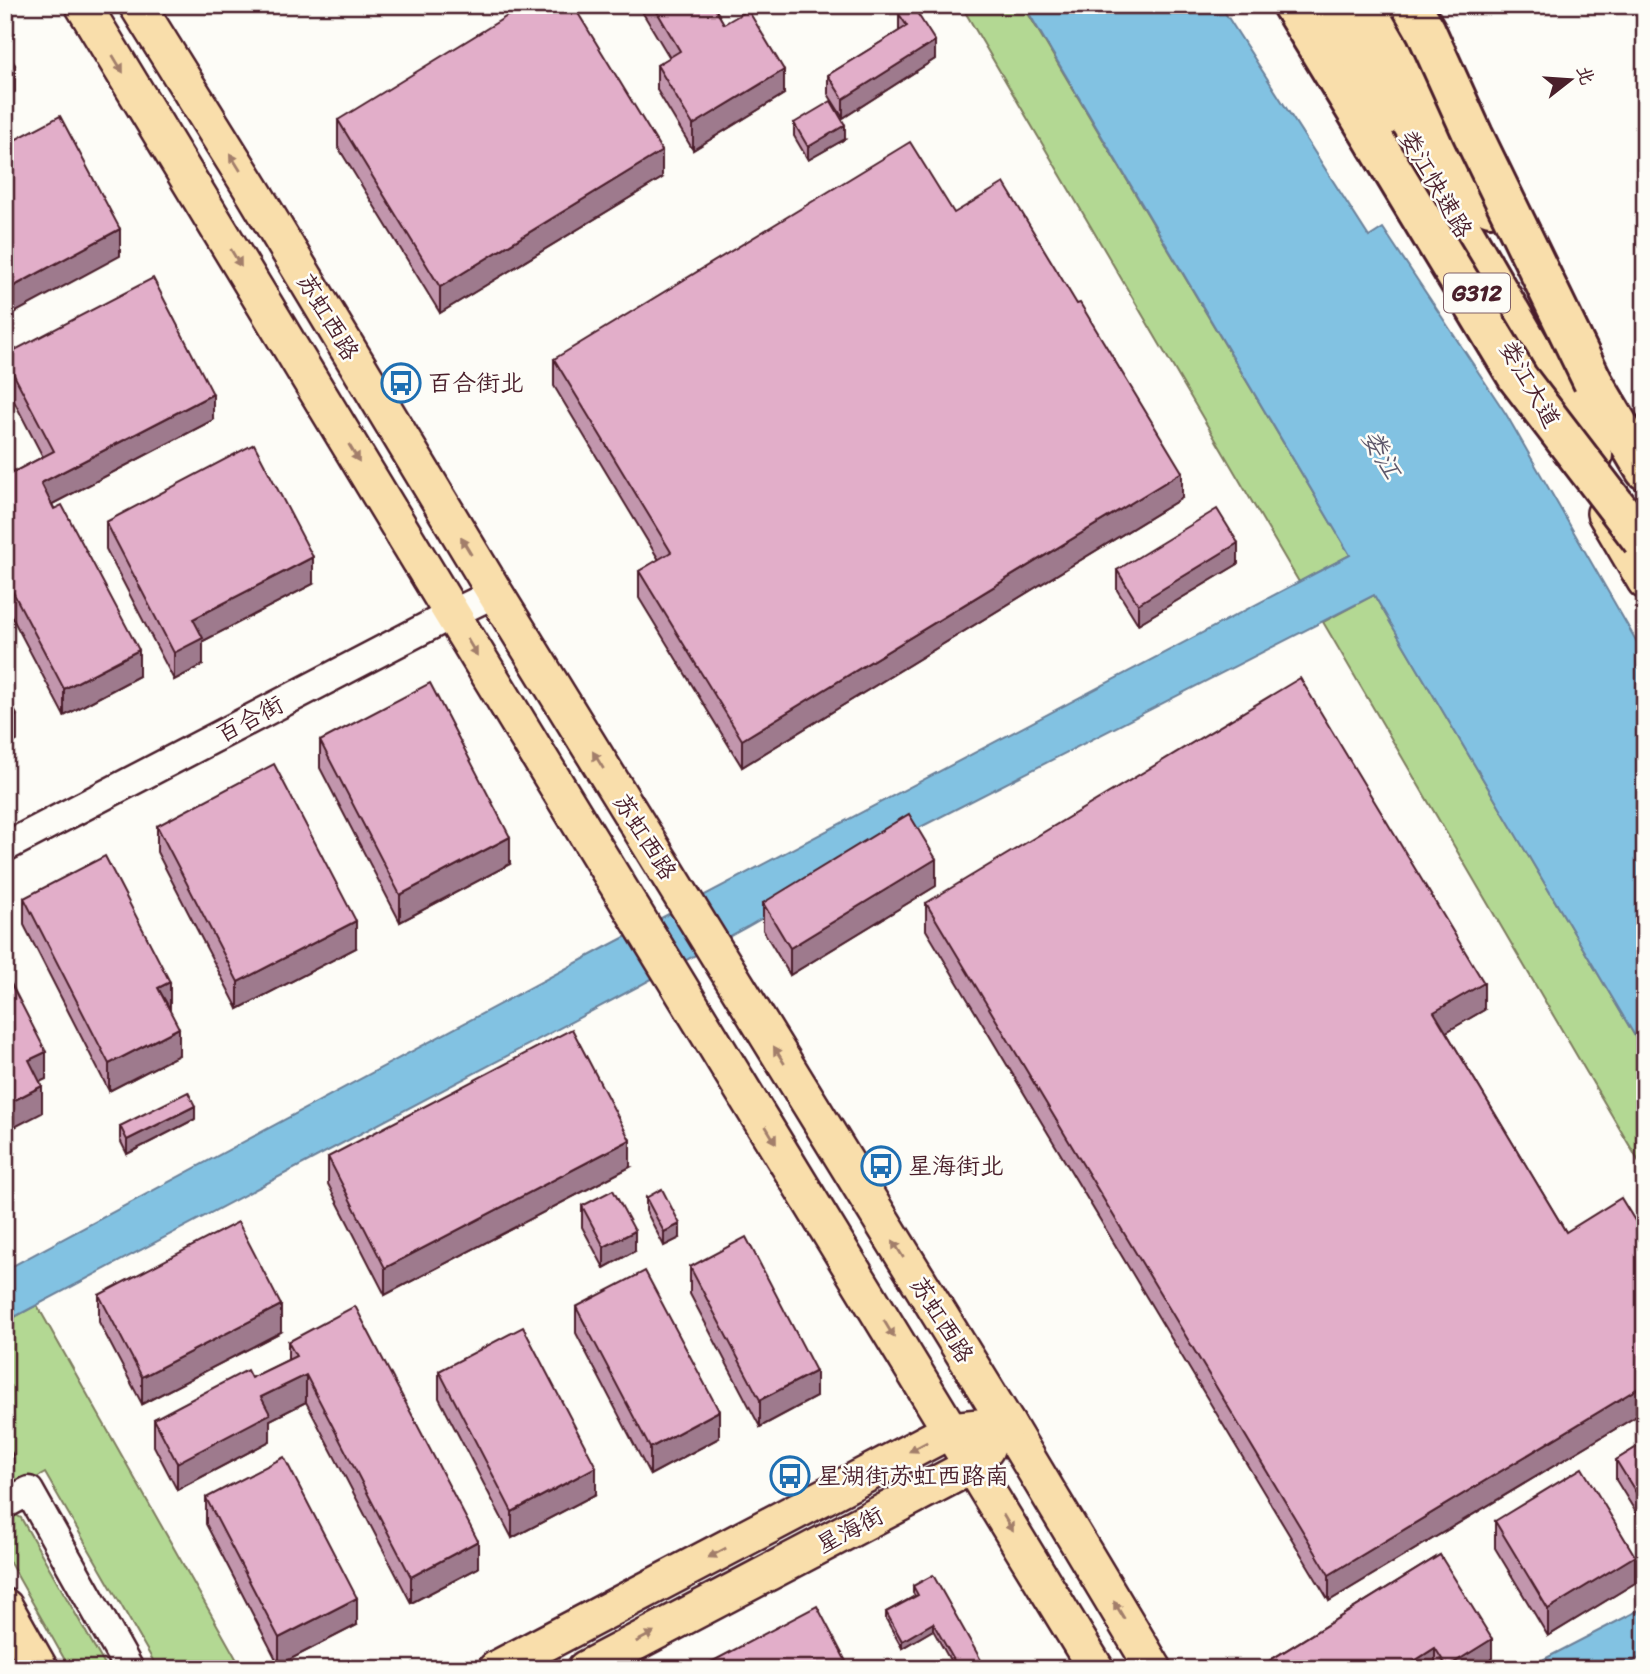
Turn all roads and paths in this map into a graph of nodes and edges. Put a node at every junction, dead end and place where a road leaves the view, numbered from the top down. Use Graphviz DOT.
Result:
graph roads {
  1 [pos="83,5"];
  2 [pos="137,5"];
  3 [pos="1292,5"];
  4 [pos="1310,5"];
  5 [pos="1332,5"];
  6 [pos="1373,5"];
  7 [pos="1395,5"];
  8 [pos="1411,5"];
  9 [pos="1593,382"];
  10 [pos="1645,437"];
  11 [pos="1645,470"];
  12 [pos="1644,542"];
  13 [pos="1645,581"];
  14 [pos="495,593"];
  15 [pos="452,614"];
  16 [pos="5,847"];
  17 [pos="1007,1424"];
  18 [pos="951,1430"];
  19 [pos="972,1465"];
  20 [pos="5,1504"];
  21 [pos="5,1608"];
  22 [pos="40,1669"];
  23 [pos="129,1669"];
  24 [pos="496,1669"];
  25 [pos="584,1669"];
  26 [pos="1096,1669"];
  27 [pos="1154,1669"];
  1 -- 15 [label="main road, 苏虹西路, one-way"];
  14 -- 2 [label="main road, 苏虹西路, one-way"];
  3 -- 12 [label="highway, bridge"];
  4 -- 13 [label="main road, 娄江大道 / G312"];
  5 -- 12 [label="highway, 娄江快速路, bridge"];
  6 -- 9 [label="highway, 娄江快速路, bridge"];
  7 -- 10 [label="main road, G312"];
  8 -- 9 [label="highway, bridge"];
  9 -- 11 [label="highway, 娄江快速路"];
  14 -- 15 [label="street, 百合街"];
  17 -- 14 [label="main road, 苏虹西路, one-way"];
  15 -- 16 [label="street, 百合街"];
  15 -- 18 [label="main road, 苏虹西路, one-way"];
  17 -- 18 [label="main road, 星海街"];
  17 -- 19 [label="main road, 星海街"];
  27 -- 17 [label="main road, 苏虹西路, one-way"];
  18 -- 19 [label="main road, 苏虹西路"];
  18 -- 24 [label="main road, 星海街, one-way"];
  25 -- 19 [label="main road, 星海街, one-way"];
  19 -- 26 [label="main road, 苏虹西路, one-way"];
  20 -- 23 [label="street"];
  21 -- 22 [label="main road"];
}
